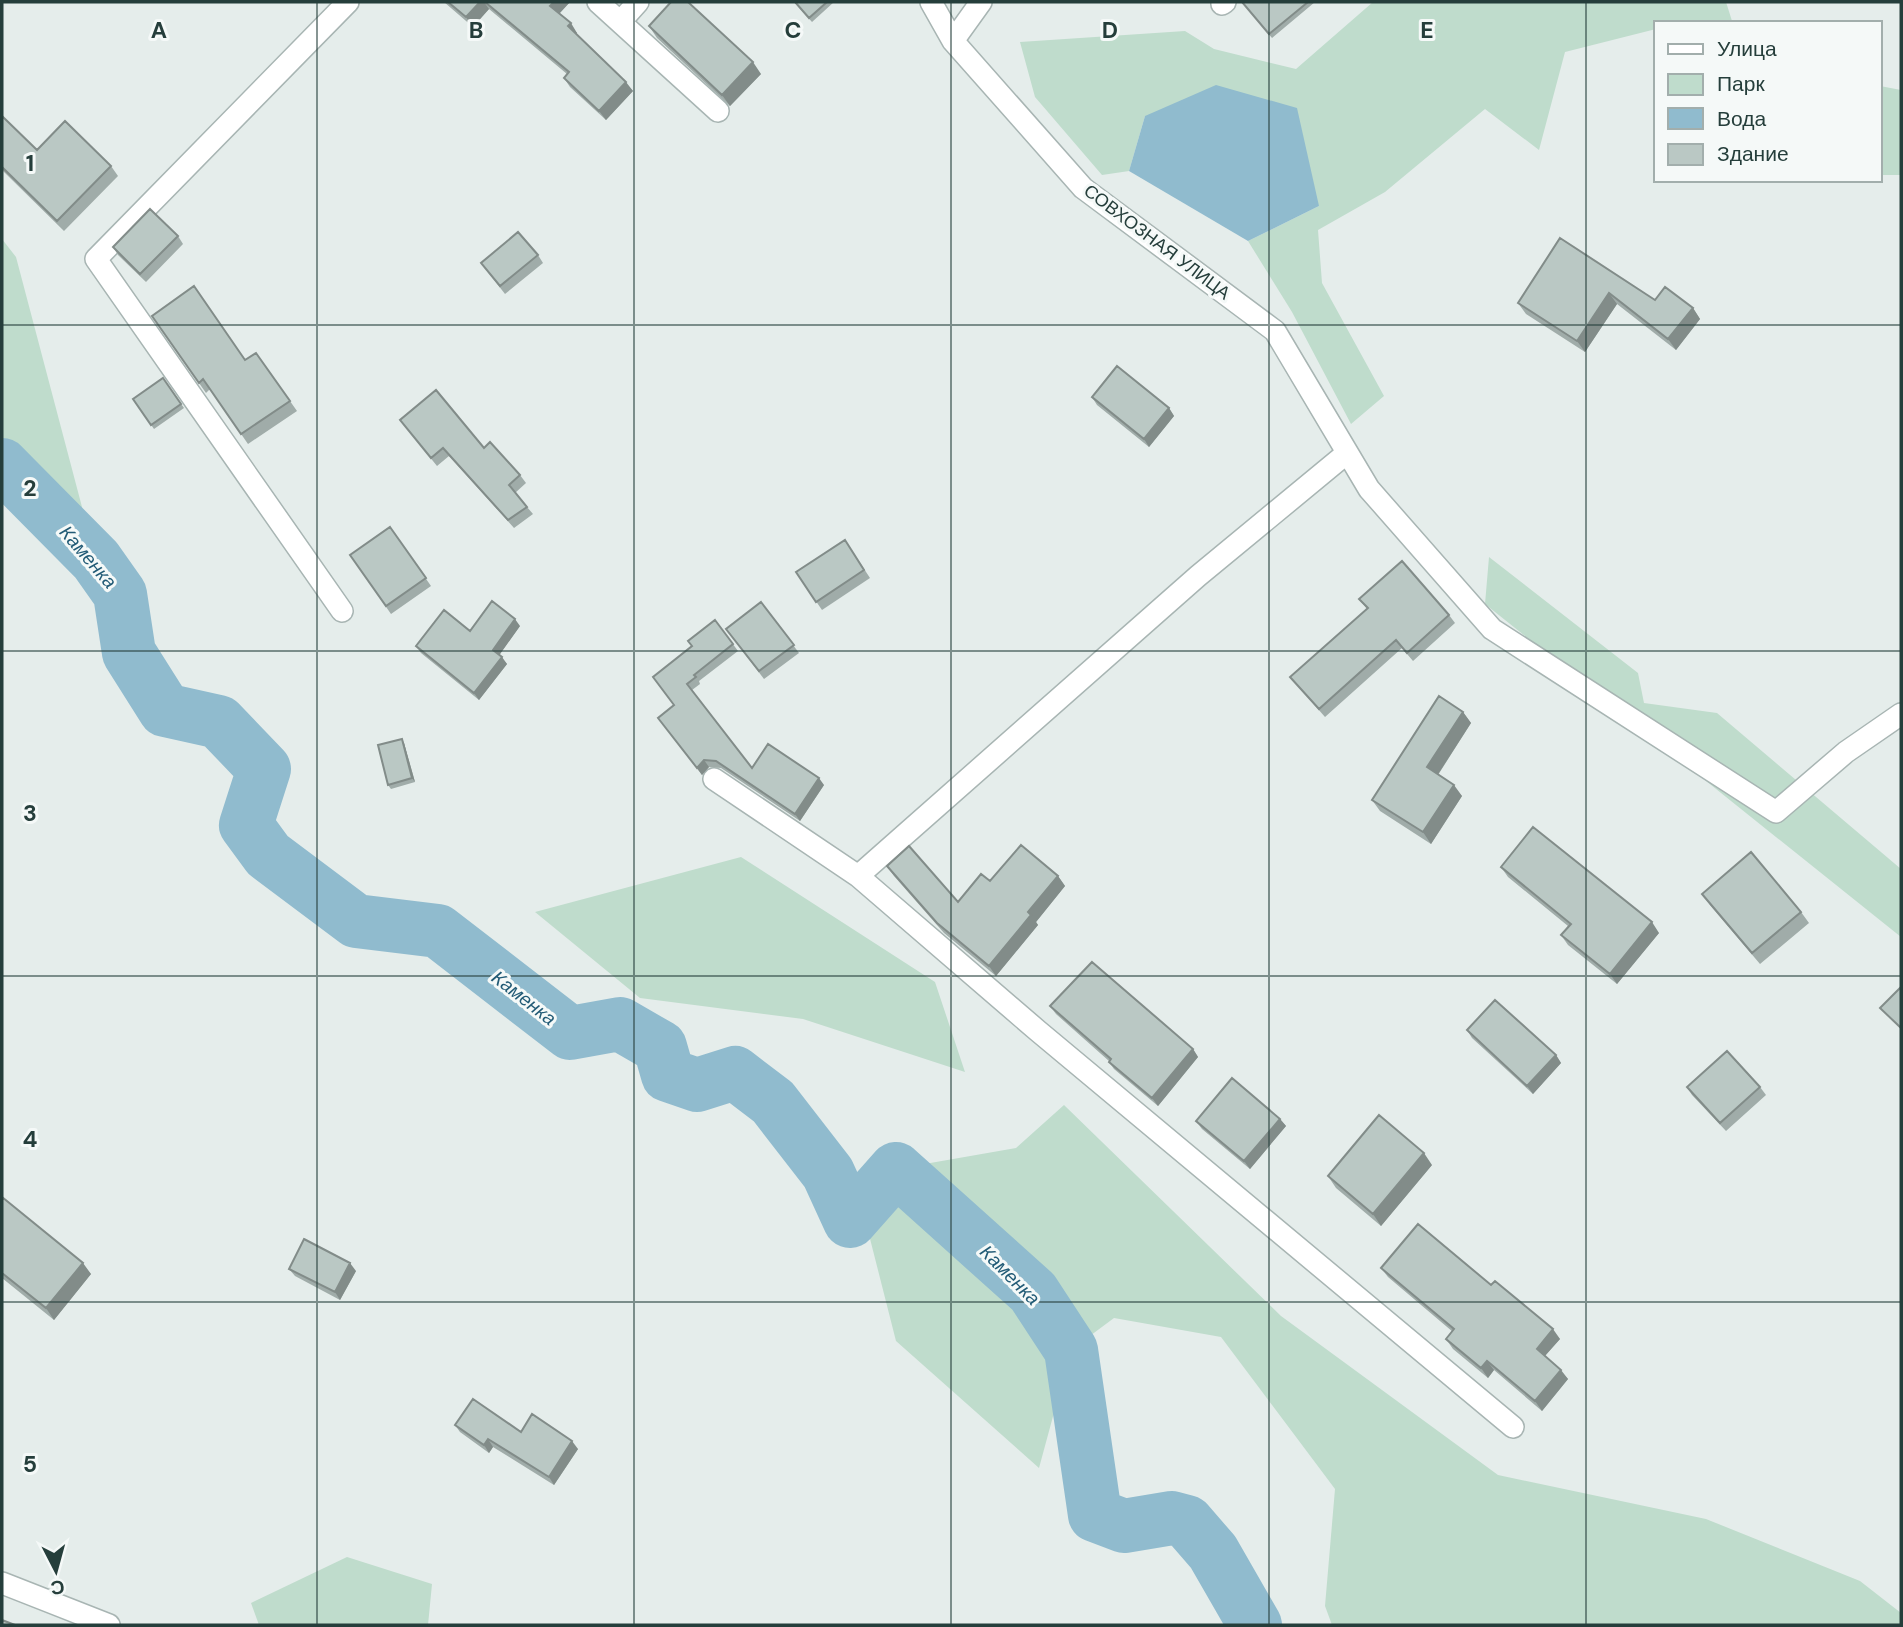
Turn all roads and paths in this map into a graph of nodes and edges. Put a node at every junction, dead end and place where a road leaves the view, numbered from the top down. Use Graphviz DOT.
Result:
graph roads {
  1 [pos="348,2"];
  2 [pos="598,2"];
  3 [pos="638,2"];
  4 [pos="931,2"];
  5 [pos="981,2"];
  6 [pos="621,21"];
  7 [pos="953,41"];
  8 [pos="718,111"];
  9 [pos="1347,453"];
  10 [pos="342,611"];
  11 [pos="1901,714"];
  12 [pos="714,779"];
  13 [pos="858,876"];
  14 [pos="1514,1427"];
  15 [pos="2,1583"];
  16 [pos="109,1625"];
  1 -- 10 [label="street"];
  2 -- 6 [label="street"];
  3 -- 6 [label="street"];
  4 -- 7 [label="street, СОВХОЗНАЯ УЛИЦА"];
  5 -- 7 [label="street"];
  6 -- 8 [label="street"];
  7 -- 9 [label="street, СОВХОЗНАЯ УЛИЦА"];
  9 -- 11 [label="street, СОВХОЗНАЯ УЛИЦА"];
  9 -- 13 [label="street"];
  12 -- 13 [label="street"];
  13 -- 14 [label="street"];
  15 -- 16 [label="street"];
}
